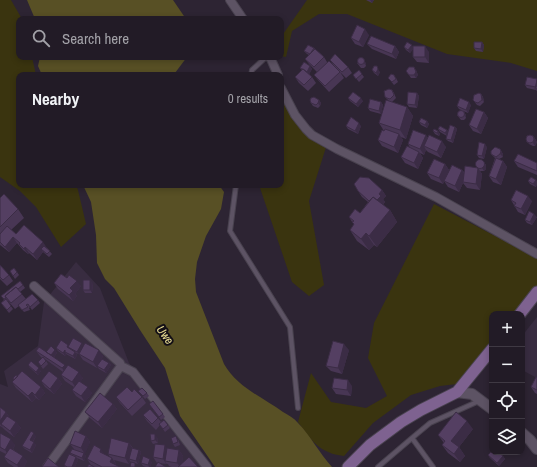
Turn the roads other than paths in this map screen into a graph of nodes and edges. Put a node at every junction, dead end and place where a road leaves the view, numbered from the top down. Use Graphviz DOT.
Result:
graph roads {
  1 [pos="230,0"];
  2 [pos="241,16"];
  3 [pos="263,60"];
  4 [pos="272,60"];
  5 [pos="252,72"];
  6 [pos="277,72"];
  7 [pos="284,94"];
  8 [pos="236,188"];
  9 [pos="537,254"];
  10 [pos="34,286"];
  11 [pos="537,292"];
  12 [pos="522,311"];
  13 [pos="489,354"];
  14 [pos="121,366"];
  15 [pos="457,392"];
  16 [pos="481,400"];
  17 [pos="489,406"];
  18 [pos="298,408"];
  19 [pos="525,436"];
  20 [pos="412,438"];
  21 [pos="537,449"];
  22 [pos="46,467"];
  23 [pos="207,467"];
  24 [pos="348,467"];
  25 [pos="378,467"];
  26 [pos="433,467"];
  1 -- 2 [label="street"];
  3 -- 5 [label="lane"];
  4 -- 6 [label="street"];
  7 -- 9 [label="street"];
  8 -- 18 [label="lane"];
  10 -- 14 [label="street"];
  11 -- 12 [label="main road"];
  13 -- 15 [label="main road"];
  14 -- 22 [label="street"];
  14 -- 23 [label="street"];
  15 -- 16 [label="street"];
  15 -- 24 [label="main road"];
  16 -- 17 [label="street"];
  16 -- 20 [label="lane"];
  19 -- 21 [label="street"];
  20 -- 25 [label="lane"];
  20 -- 26 [label="lane"];
}
